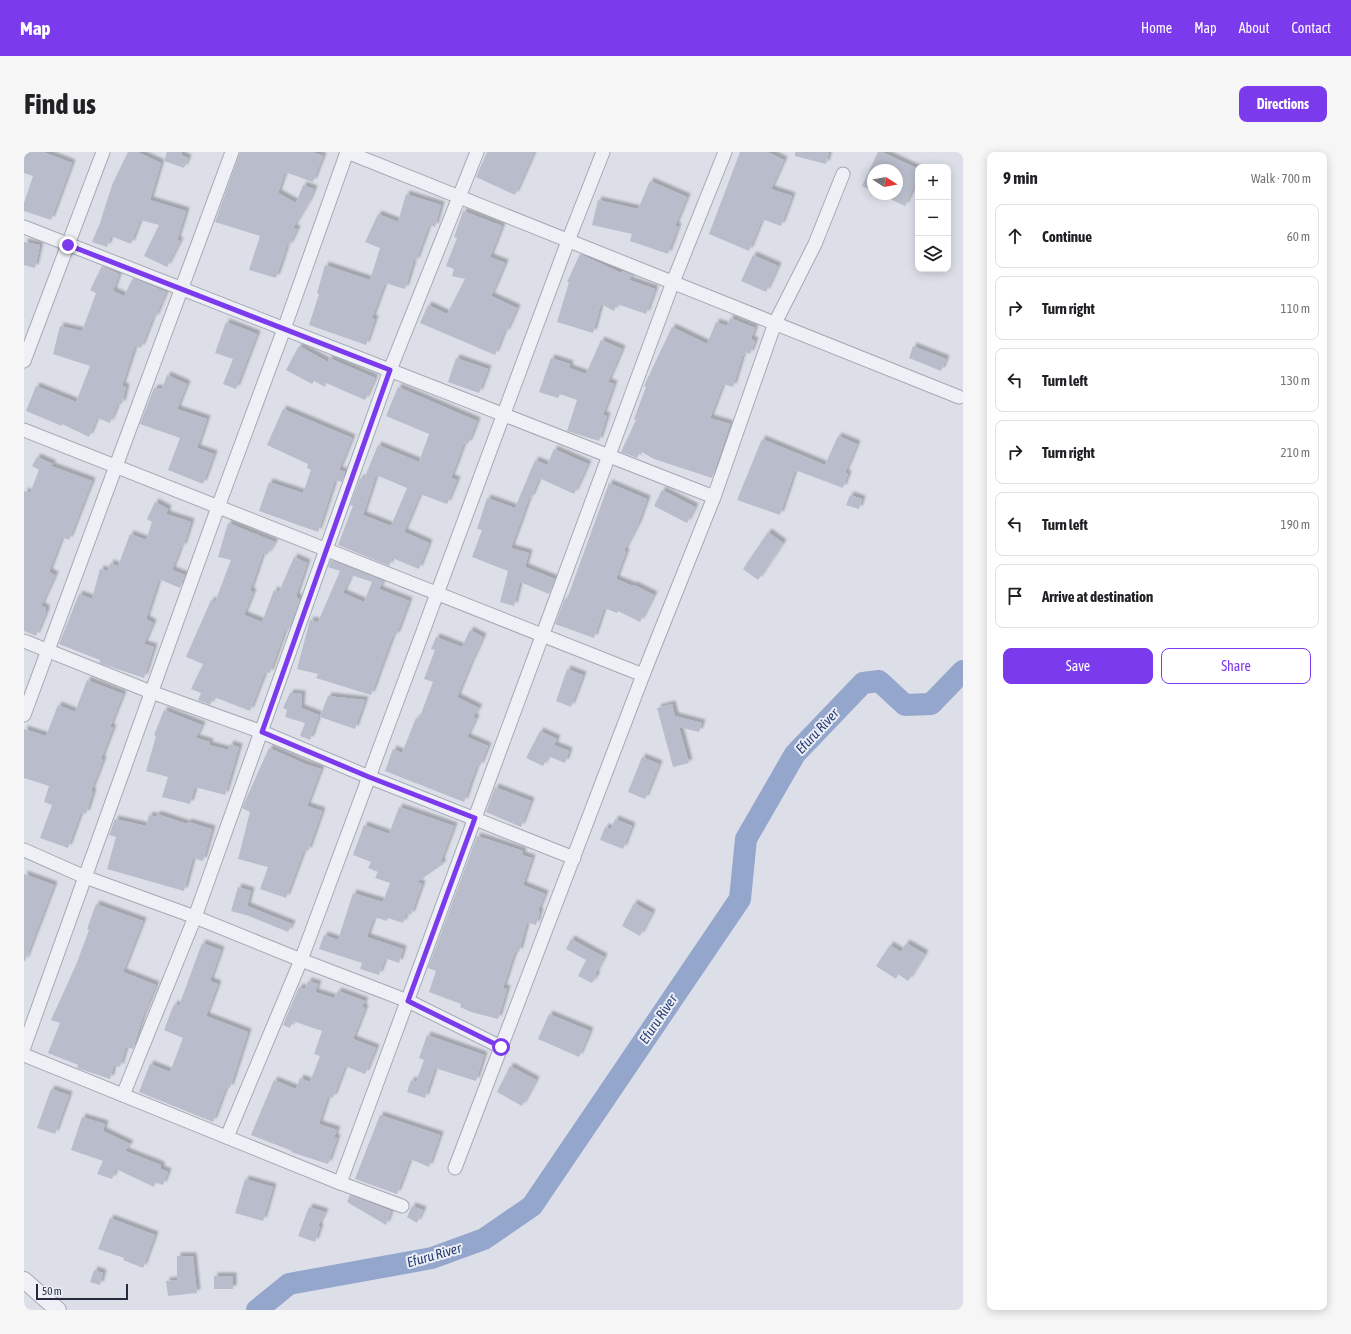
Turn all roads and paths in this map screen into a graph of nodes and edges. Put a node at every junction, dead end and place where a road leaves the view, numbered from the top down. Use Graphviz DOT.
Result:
graph roads {
  1 [pos="103,152"];
  2 [pos="232,152"];
  3 [pos="347,152"];
  4 [pos="477,152"];
  5 [pos="603,152"];
  6 [pos="725,152"];
  7 [pos="843,174"];
  8 [pos="459,197"];
  9 [pos="24,227"];
  10 [pos="568,241"];
  11 [pos="68,245"];
  12 [pos="673,282"];
  13 [pos="181,289"];
  14 [pos="776,323"];
  15 [pos="284,329"];
  16 [pos="24,361"];
  17 [pos="390,370"];
  18 [pos="959,397"];
  19 [pos="504,415"];
  20 [pos="24,430"];
  21 [pos="609,456"];
  22 [pos="116,467"];
  23 [pos="714,497"];
  24 [pos="218,506"];
  25 [pos="326,551"];
  26 [pos="437,594"];
  27 [pos="542,637"];
  28 [pos="24,641"];
  29 [pos="48,650"];
  30 [pos="643,675"];
  31 [pos="151,692"];
  32 [pos="24,716"];
  33 [pos="262,732"];
  34 [pos="369,777"];
  35 [pos="475,818"];
  36 [pos="24,850"];
  37 [pos="574,858"];
  38 [pos="85,877"];
  39 [pos="195,917"];
  40 [pos="301,960"];
  41 [pos="408,1001"];
  42 [pos="24,1047"];
  43 [pos="501,1047"];
  44 [pos="24,1055"];
  45 [pos="123,1095"];
  46 [pos="227,1137"];
  47 [pos="454,1168"];
  48 [pos="340,1183"];
  49 [pos="402,1206"];
  50 [pos="24,1280"];
  51 [pos="58,1310"];
  1 -- 11 [label="street"];
  2 -- 13 [label="street"];
  3 -- 8 [label="street"];
  3 -- 15 [label="street"];
  4 -- 8 [label="street"];
  5 -- 10 [label="street"];
  6 -- 12 [label="street"];
  7 -- 14 [label="street"];
  8 -- 10 [label="street"];
  8 -- 17 [label="street"];
  9 -- 11 [label="street"];
  10 -- 12 [label="street"];
  10 -- 19 [label="street"];
  11 -- 13 [label="street"];
  11 -- 16 [label="street"];
  12 -- 14 [label="street"];
  12 -- 21 [label="street"];
  13 -- 15 [label="street"];
  13 -- 22 [label="street"];
  14 -- 18 [label="street"];
  14 -- 23 [label="street"];
  15 -- 17 [label="street"];
  15 -- 24 [label="street"];
  17 -- 19 [label="street"];
  17 -- 25 [label="street"];
  19 -- 21 [label="street"];
  19 -- 26 [label="street"];
  20 -- 22 [label="street"];
  21 -- 23 [label="street"];
  21 -- 27 [label="street"];
  22 -- 24 [label="street"];
  22 -- 29 [label="street"];
  23 -- 30 [label="street"];
  24 -- 25 [label="street"];
  24 -- 31 [label="street"];
  25 -- 26 [label="street"];
  25 -- 33 [label="street"];
  26 -- 27 [label="street"];
  26 -- 34 [label="street"];
  27 -- 30 [label="street"];
  27 -- 35 [label="street"];
  28 -- 29 [label="street"];
  29 -- 31 [label="street"];
  29 -- 32 [label="street"];
  30 -- 37 [label="street"];
  31 -- 33 [label="street"];
  31 -- 38 [label="street"];
  33 -- 34 [label="street"];
  33 -- 39 [label="street"];
  34 -- 35 [label="street"];
  34 -- 40 [label="street"];
  35 -- 37 [label="street"];
  35 -- 41 [label="street"];
  36 -- 38 [label="street"];
  37 -- 43 [label="street"];
  38 -- 39 [label="street"];
  38 -- 42 [label="street"];
  39 -- 40 [label="street"];
  39 -- 45 [label="street"];
  40 -- 41 [label="street"];
  40 -- 46 [label="street"];
  41 -- 43 [label="street"];
  41 -- 48 [label="street"];
  43 -- 47 [label="street"];
  44 -- 45 [label="street"];
  45 -- 46 [label="street"];
  46 -- 48 [label="street"];
  48 -- 49 [label="street"];
  50 -- 51 [label="street"];
}
